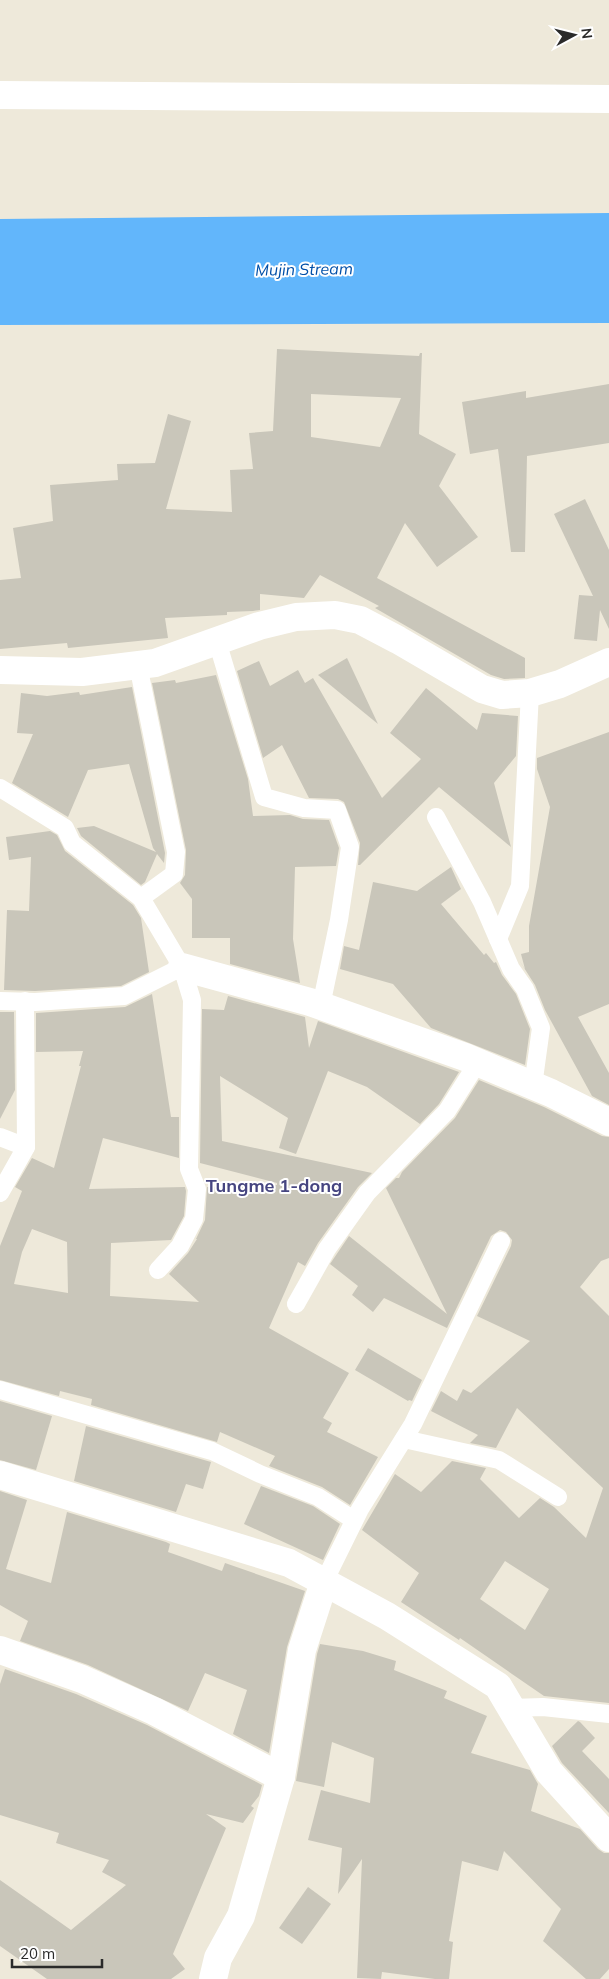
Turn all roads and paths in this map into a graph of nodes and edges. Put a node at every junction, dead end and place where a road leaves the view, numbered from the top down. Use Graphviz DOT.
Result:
graph roads {
  1 [pos="0,95"];
  2 [pos="609,99"];
  3 [pos="217,641"];
  4 [pos="609,662"];
  5 [pos="138,665"];
  6 [pos="0,670"];
  7 [pos="530,693"];
  8 [pos="0,788"];
  9 [pos="436,817"];
  10 [pos="142,898"];
  11 [pos="498,939"];
  12 [pos="182,967"];
  13 [pos="0,1001"];
  14 [pos="25,1001"];
  15 [pos="321,1006"];
  16 [pos="478,1062"];
  17 [pos="533,1086"];
  18 [pos="609,1122"];
  19 [pos="0,1136"];
  20 [pos="26,1147"];
  21 [pos="0,1193"];
  22 [pos="501,1241"];
  23 [pos="158,1270"];
  24 [pos="296,1304"];
  25 [pos="0,1390"];
  26 [pos="404,1439"];
  27 [pos="0,1475"];
  28 [pos="558,1497"];
  29 [pos="354,1520"];
  30 [pos="324,1582"];
  31 [pos="0,1650"];
  32 [pos="511,1708"];
  33 [pos="609,1714"];
  34 [pos="281,1777"];
  35 [pos="609,1838"];
  36 [pos="213,1979"];
  1 -- 2 [label="street"];
  3 -- 5 [label="street"];
  3 -- 7 [label="street"];
  3 -- 15 [label="lane"];
  4 -- 7 [label="street"];
  5 -- 6 [label="street"];
  5 -- 10 [label="lane"];
  7 -- 11 [label="lane"];
  8 -- 10 [label="lane"];
  9 -- 11 [label="lane"];
  10 -- 12 [label="lane"];
  11 -- 17 [label="lane"];
  12 -- 14 [label="lane"];
  12 -- 15 [label="street"];
  12 -- 23 [label="lane"];
  13 -- 14 [label="lane"];
  14 -- 20 [label="lane"];
  15 -- 16 [label="street"];
  16 -- 17 [label="street"];
  16 -- 24 [label="lane"];
  17 -- 18 [label="street"];
  19 -- 20 [label="lane"];
  20 -- 21 [label="lane"];
  22 -- 26 [label="lane"];
  25 -- 29 [label="lane"];
  26 -- 28 [label="lane"];
  26 -- 29 [label="lane"];
  27 -- 30 [label="street"];
  29 -- 30 [label="lane"];
  30 -- 32 [label="street"];
  30 -- 34 [label="street"];
  31 -- 34 [label="street"];
  32 -- 33 [label="lane"];
  32 -- 35 [label="street"];
  34 -- 36 [label="street"];
}
